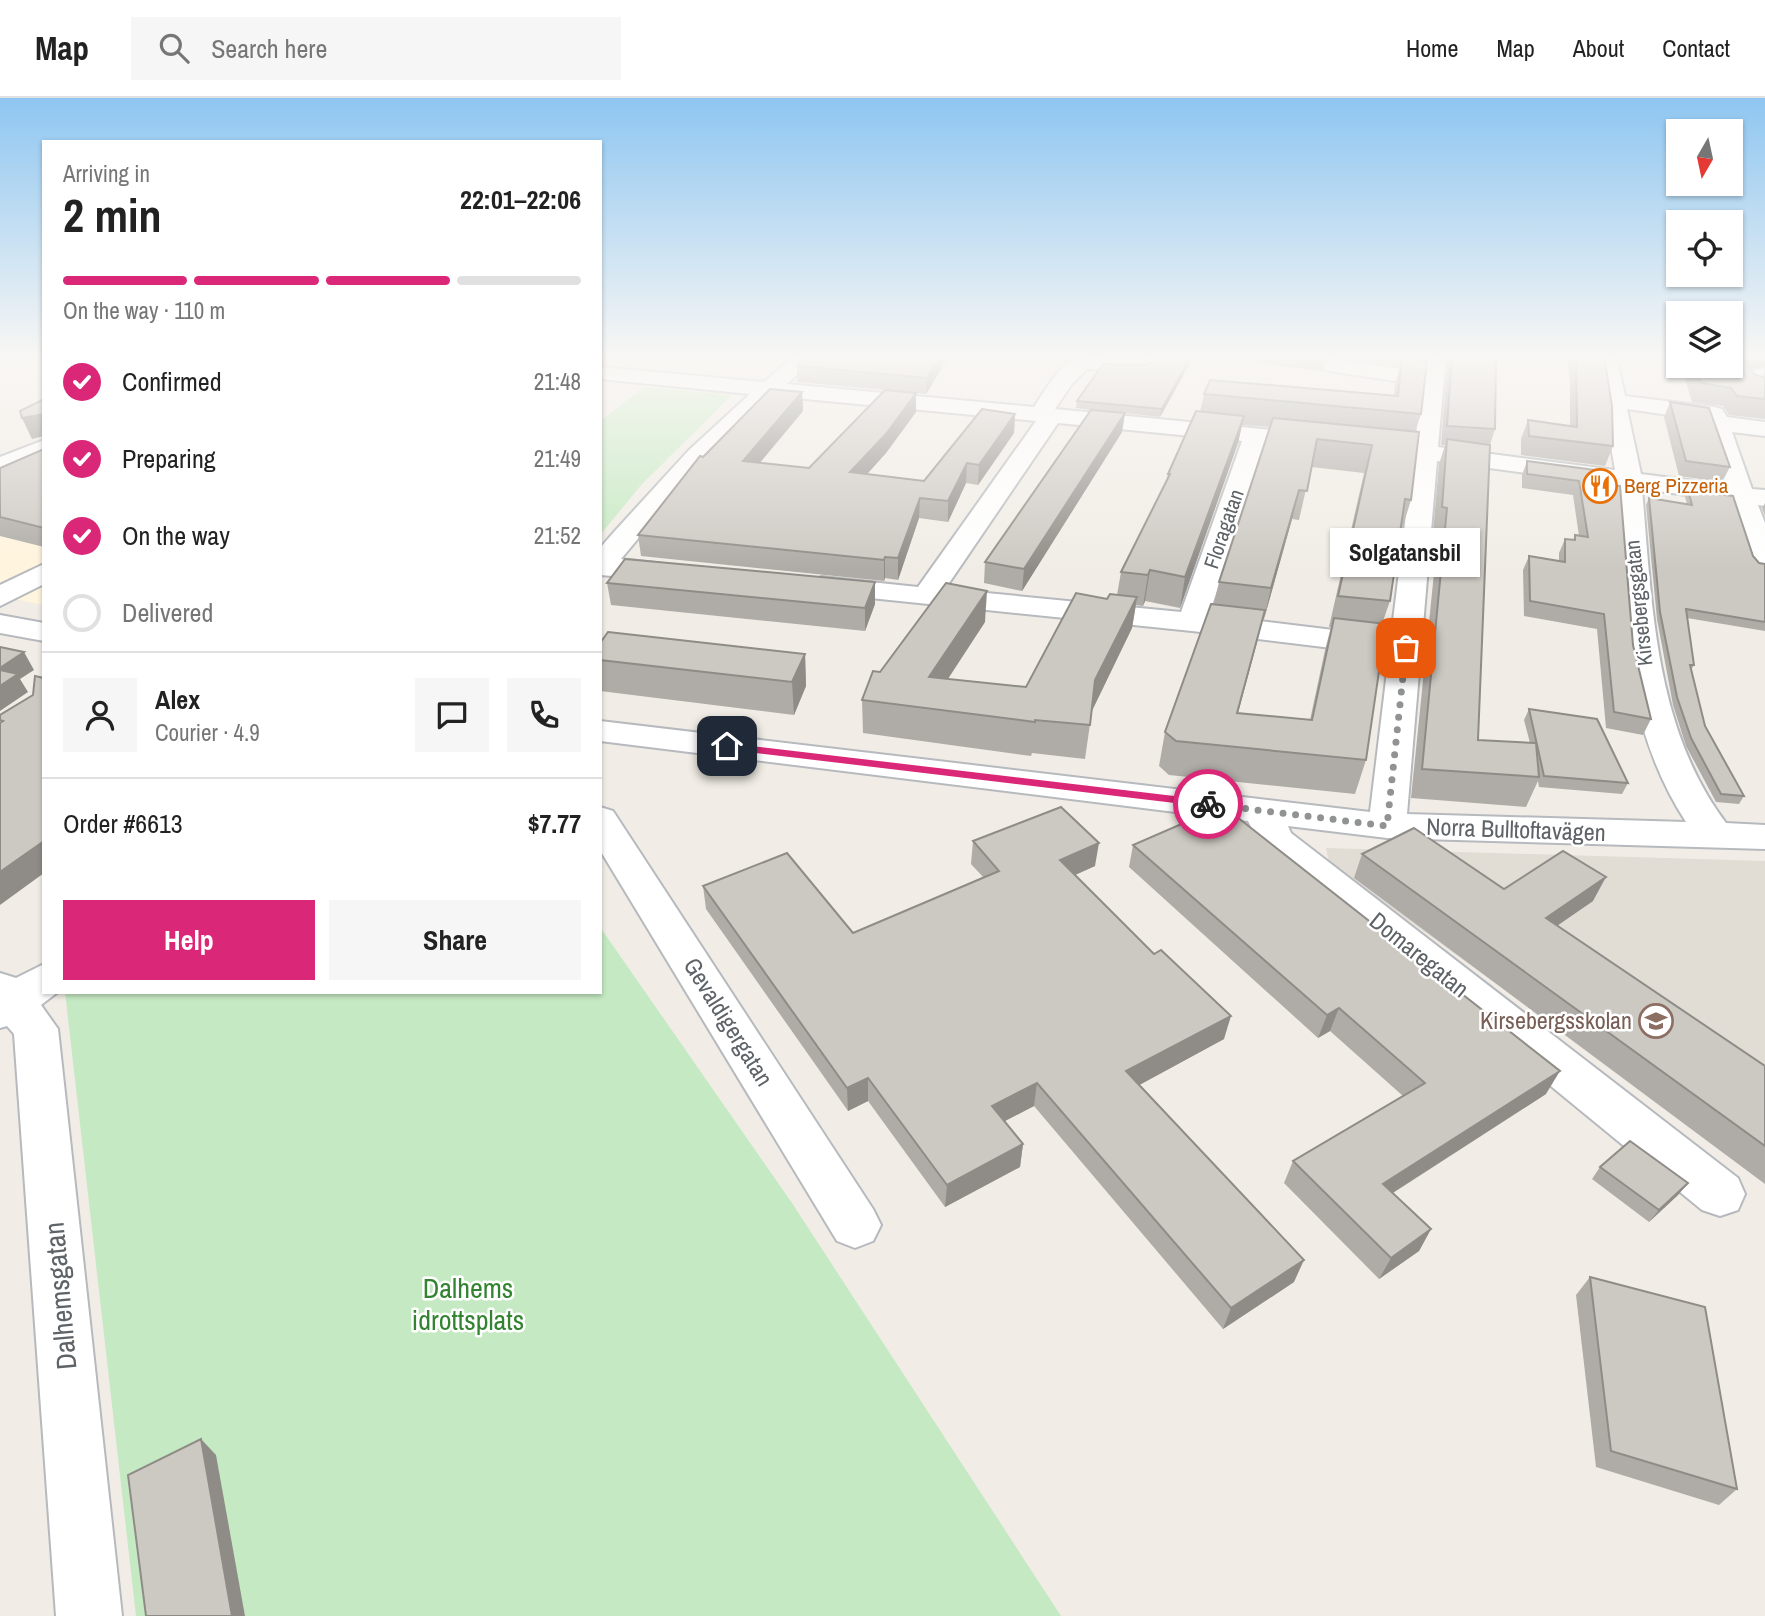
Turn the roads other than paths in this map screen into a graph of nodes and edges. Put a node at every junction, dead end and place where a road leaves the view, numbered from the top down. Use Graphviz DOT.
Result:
graph roads {
  1 [pos="727,427"];
  2 [pos="1038,427"];
  3 [pos="1159,427"];
  4 [pos="1429,427"];
  5 [pos="1619,427"];
  6 [pos="1719,427"];
  7 [pos="1256,436"];
  8 [pos="42,448"];
  9 [pos="1428,452"];
  10 [pos="0,466"];
  11 [pos="1627,479"];
  12 [pos="1749,494"];
  13 [pos="1762,546"];
  14 [pos="602,563"];
  15 [pos="602,566"];
  16 [pos="36,570"];
  17 [pos="695,575"];
  18 [pos="790,583"];
  19 [pos="926,596"];
  20 [pos="0,597"];
  21 [pos="1192,622"];
  22 [pos="0,624"];
  23 [pos="42,632"];
  24 [pos="1406,648"];
  25 [pos="602,732"];
  26 [pos="1262,810"];
  27 [pos="602,822"];
  28 [pos="1387,826"];
  29 [pos="1715,836"];
  30 [pos="1765,836"];
  31 [pos="15,996"];
  32 [pos="1720,1194"];
  33 [pos="855,1225"];
  34 [pos="89,1616"];
  1 -- 14 [label="street"];
  2 -- 19 [label="street"];
  3 -- 7 [label="street"];
  4 -- 9 [label="street"];
  5 -- 11 [label="street, Kirsebergsgatan"];
  6 -- 12 [label="street"];
  7 -- 9 [label="street"];
  7 -- 21 [label="street, Floragatan"];
  8 -- 10 [label="street"];
  9 -- 11 [label="street"];
  9 -- 24 [label="street"];
  11 -- 12 [label="street"];
  11 -- 29 [label="street, Kirsebergsgatan"];
  12 -- 13 [label="street"];
  15 -- 17 [label="street"];
  16 -- 20 [label="street"];
  18 -- 19 [label="street"];
  19 -- 21 [label="street"];
  21 -- 24 [label="street"];
  22 -- 23 [label="street"];
  24 -- 28 [label="street"];
  25 -- 26 [label="street, Norra Bulltoftavägen"];
  26 -- 28 [label="street, Norra Bulltoftavägen"];
  26 -- 32 [label="street, Domaregatan"];
  27 -- 33 [label="street, Gevaldigergatan"];
  28 -- 29 [label="street, Norra Bulltoftavägen"];
  29 -- 30 [label="street, Norra Bulltoftavägen"];
  31 -- 34 [label="street, Dalhemsgatan"];
}
